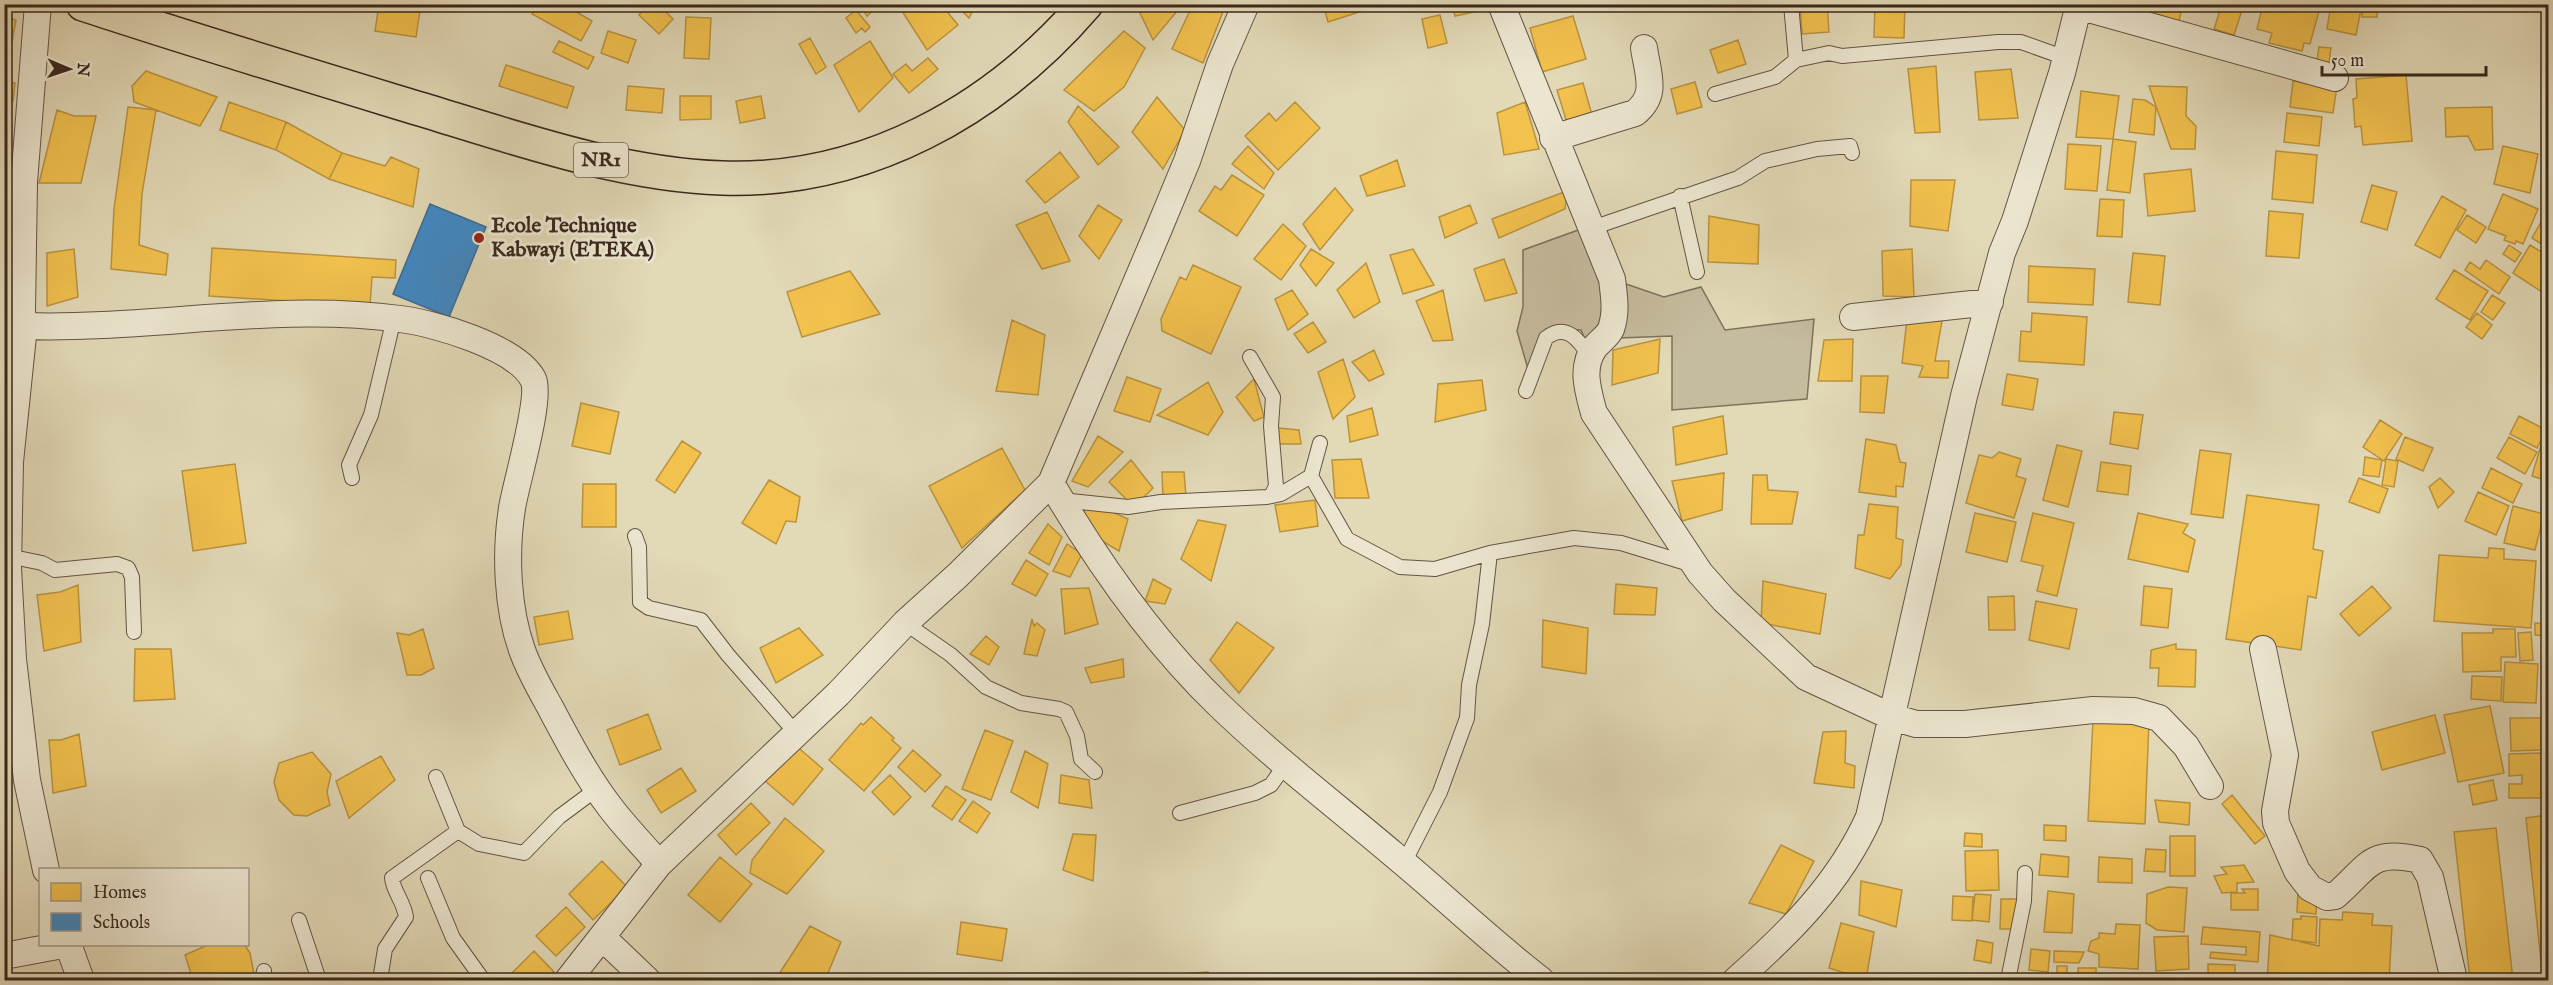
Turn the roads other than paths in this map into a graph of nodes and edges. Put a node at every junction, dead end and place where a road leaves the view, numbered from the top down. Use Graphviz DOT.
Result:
graph roads {
  1 [pos="38,4"];
  2 [pos="83,4"];
  3 [pos="1086,4"];
  4 [pos="1246,4"];
  5 [pos="1501,4"];
  6 [pos="1791,4"];
  7 [pos="2079,5"];
  8 [pos="1644,48"];
  9 [pos="2066,58"];
  10 [pos="1796,60"];
  11 [pos="2335,78"];
  12 [pos="1715,94"];
  13 [pos="1553,138"];
  14 [pos="1852,153"];
  15 [pos="14,185"];
  16 [pos="1680,196"];
  17 [pos="1592,228"];
  18 [pos="1697,272"];
  19 [pos="1990,302"];
  20 [pos="17,317"];
  21 [pos="1853,317"];
  22 [pos="394,318"];
  23 [pos="1250,357"];
  24 [pos="1590,357"];
  25 [pos="1526,391"];
  26 [pos="1320,443"];
  27 [pos="1311,476"];
  28 [pos="352,478"];
  29 [pos="1056,491"];
  30 [pos="1271,496"];
  31 [pos="634,536"];
  32 [pos="1490,553"];
  33 [pos="8,556"];
  34 [pos="1695,566"];
  35 [pos="7,595"];
  36 [pos="905,623"];
  37 [pos="134,632"];
  38 [pos="2264,649"];
  39 [pos="1892,717"];
  40 [pos="796,733"];
  41 [pos="1285,765"];
  42 [pos="1095,772"];
  43 [pos="436,777"];
  44 [pos="2210,786"];
  45 [pos="598,788"];
  46 [pos="1180,813"];
  47 [pos="458,831"];
  48 [pos="1404,863"];
  49 [pos="659,864"];
  50 [pos="46,868"];
  51 [pos="2025,873"];
  52 [pos="428,878"];
  53 [pos="299,920"];
  54 [pos="603,938"];
  55 [pos="62,946"];
  56 [pos="68,946"];
  57 [pos="4,956"];
  58 [pos="81,981"];
  59 [pos="319,981"];
  60 [pos="380,981"];
  61 [pos="483,981"];
  62 [pos="568,981"];
  63 [pos="647,981"];
  64 [pos="1541,981"];
  65 [pos="1736,981"];
  66 [pos="2008,981"];
  67 [pos="2454,981"];
  1 -- 15 [label="street"];
  2 -- 3 [label="highway, NR1"];
  4 -- 29 [label="street"];
  5 -- 13 [label="street"];
  6 -- 10 [label="lane"];
  7 -- 9 [label="street"];
  7 -- 11 [label="street"];
  8 -- 13 [label="street"];
  9 -- 10 [label="lane"];
  9 -- 19 [label="street"];
  10 -- 12 [label="lane"];
  13 -- 17 [label="street"];
  14 -- 16 [label="lane"];
  15 -- 20 [label="street"];
  16 -- 17 [label="lane"];
  16 -- 18 [label="lane"];
  17 -- 24 [label="street"];
  19 -- 21 [label="street"];
  19 -- 39 [label="street"];
  20 -- 22 [label="street"];
  20 -- 33 [label="street"];
  22 -- 28 [label="lane"];
  22 -- 45 [label="street"];
  23 -- 30 [label="lane"];
  24 -- 25 [label="lane"];
  24 -- 34 [label="street"];
  26 -- 27 [label="lane"];
  27 -- 30 [label="lane"];
  27 -- 32 [label="lane"];
  29 -- 30 [label="lane"];
  29 -- 36 [label="street"];
  29 -- 41 [label="street"];
  31 -- 40 [label="lane"];
  32 -- 34 [label="lane"];
  32 -- 48 [label="lane"];
  33 -- 35 [label="street"];
  33 -- 37 [label="lane"];
  34 -- 39 [label="street"];
  35 -- 50 [label="street"];
  36 -- 40 [label="street"];
  36 -- 42 [label="lane"];
  38 -- 67 [label="street"];
  39 -- 44 [label="street"];
  39 -- 65 [label="street"];
  40 -- 49 [label="street"];
  41 -- 46 [label="lane"];
  41 -- 48 [label="street"];
  43 -- 47 [label="lane"];
  45 -- 47 [label="lane"];
  45 -- 49 [label="street"];
  47 -- 60 [label="lane"];
  48 -- 64 [label="street"];
  49 -- 54 [label="street"];
  51 -- 66 [label="lane"];
  52 -- 61 [label="lane"];
  53 -- 59 [label="lane"];
  54 -- 62 [label="street"];
  54 -- 63 [label="street"];
  55 -- 57 [label="street"];
  56 -- 58 [label="street"];
}
